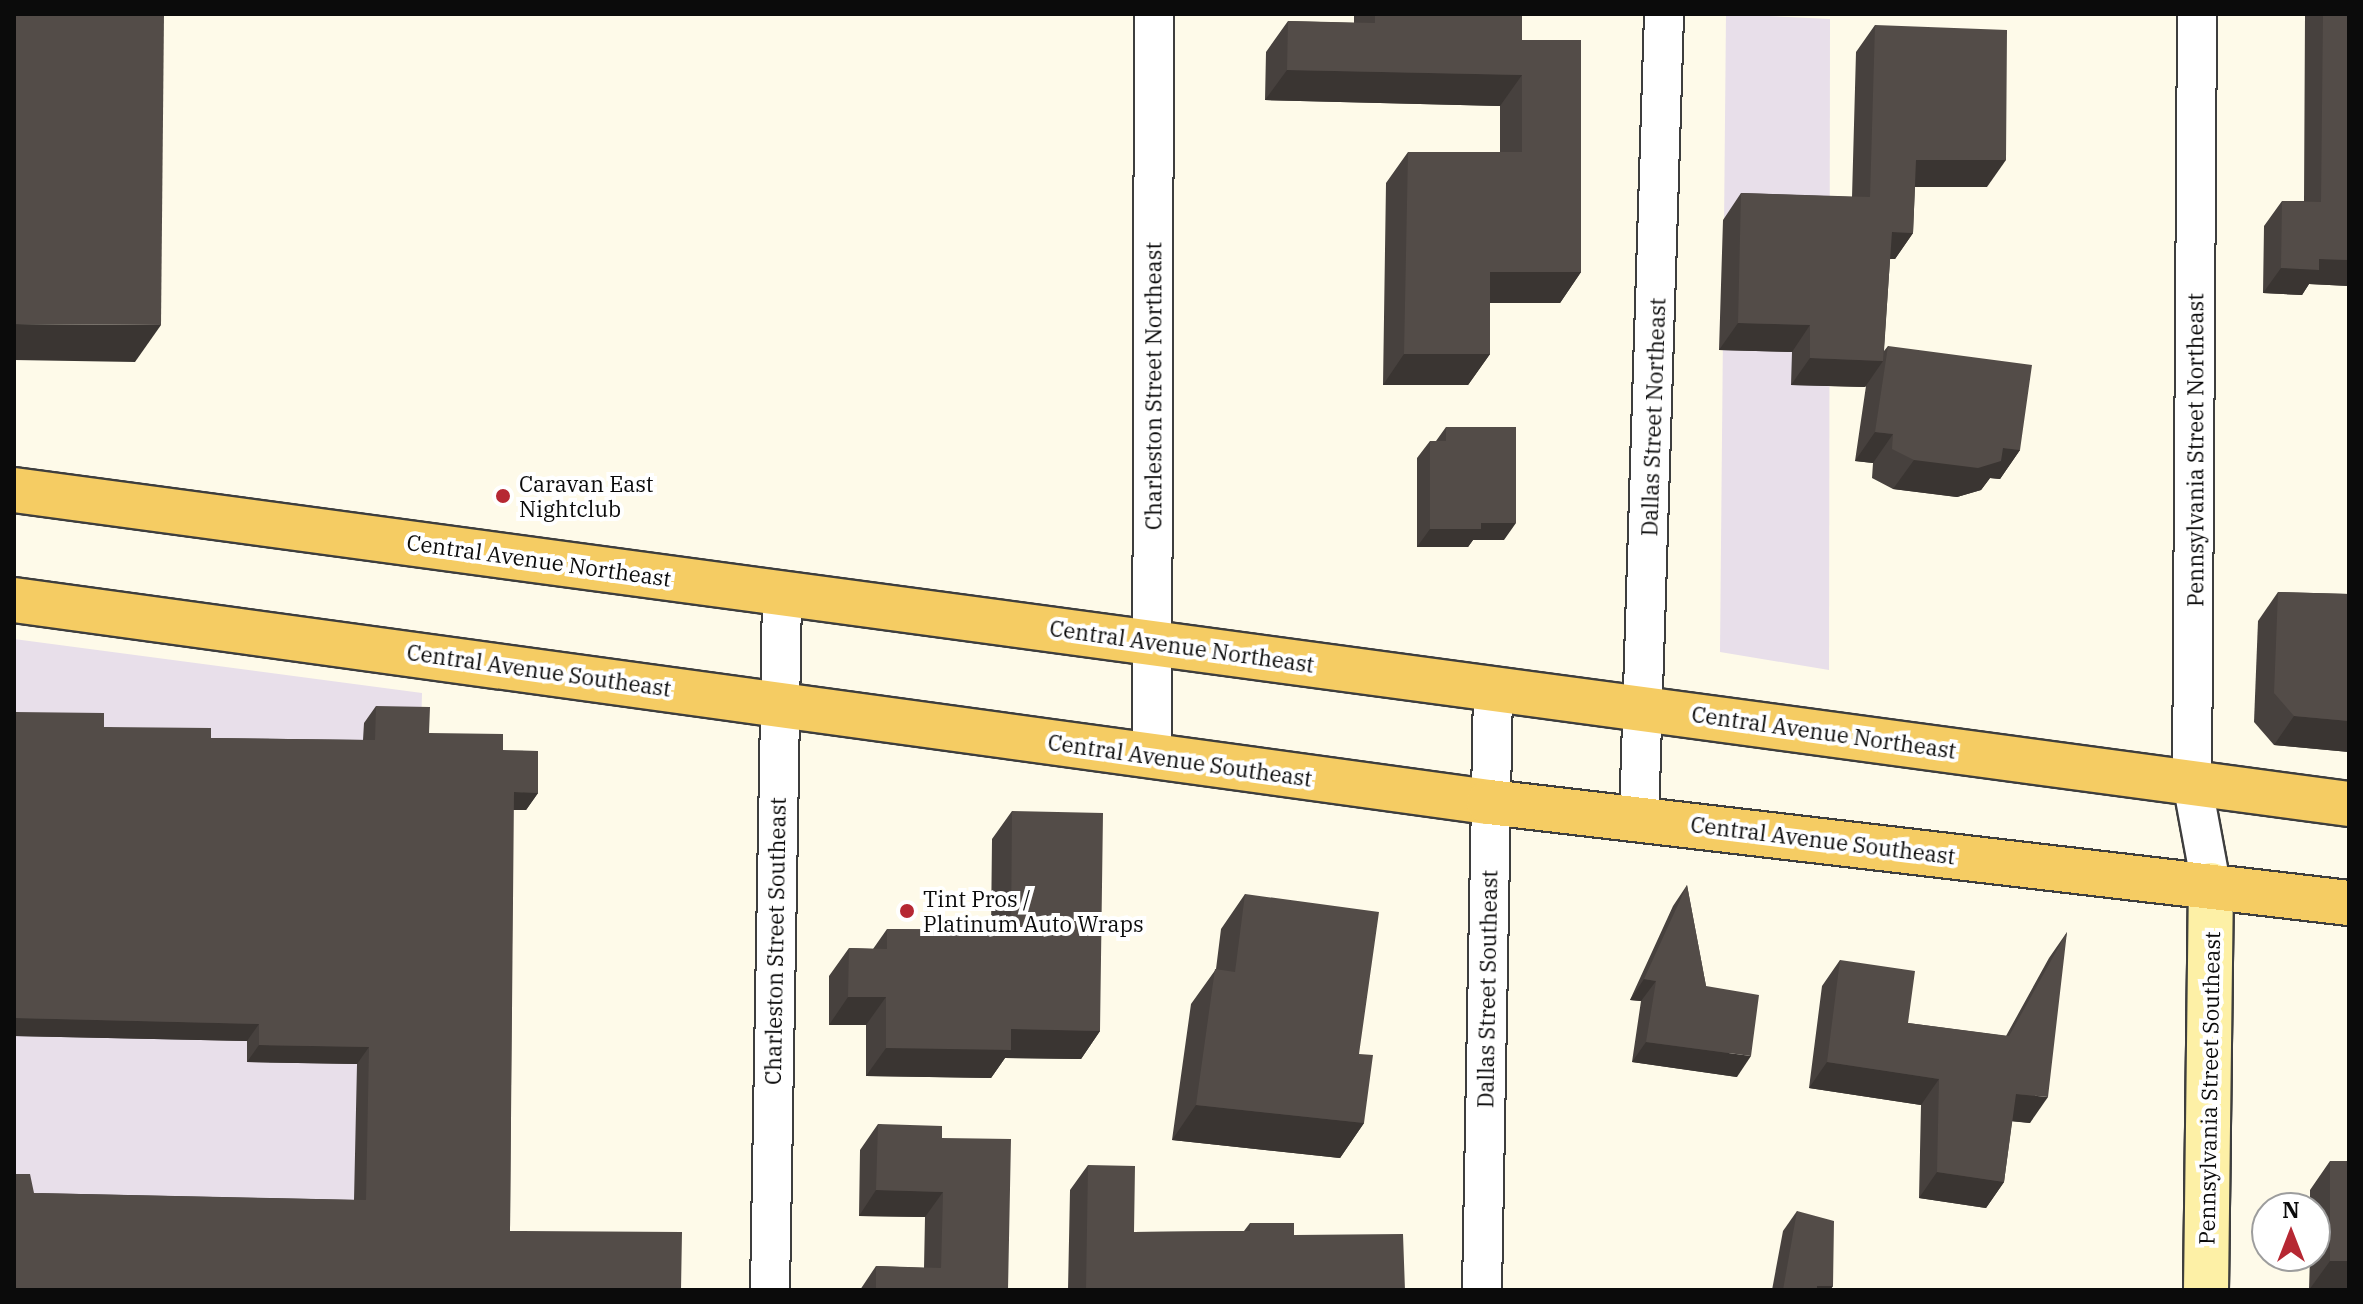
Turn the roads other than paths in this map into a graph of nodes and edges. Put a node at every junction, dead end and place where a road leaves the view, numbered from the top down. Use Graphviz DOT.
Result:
graph roads {
  1 [pos="1154,14"];
  2 [pos="1664,14"];
  3 [pos="2197,14"];
  4 [pos="14,490"];
  5 [pos="782,593"];
  6 [pos="14,600"];
  7 [pos="1152,643"];
  8 [pos="1493,687"];
  9 [pos="778,705"];
  10 [pos="1645,708"];
  11 [pos="1152,757"];
  12 [pos="2192,782"];
  13 [pos="1489,802"];
  14 [pos="2349,804"];
  15 [pos="1639,819"];
  16 [pos="2211,885"];
  17 [pos="2349,903"];
  18 [pos="770,1290"];
  19 [pos="1482,1290"];
  20 [pos="2206,1290"];
  1 -- 7 [label="street, Charleston Street Northeast"];
  2 -- 10 [label="street, Dallas Street Northeast"];
  3 -- 12 [label="street, Pennsylvania Street Northeast"];
  4 -- 5 [label="main road, Central Avenue Northeast"];
  5 -- 7 [label="main road, Central Avenue Northeast"];
  5 -- 9 [label="street, Charleston Street Southeast"];
  6 -- 9 [label="main road, Central Avenue Southeast"];
  7 -- 8 [label="main road, Central Avenue Northeast"];
  7 -- 11 [label="street, Charleston Street Northeast"];
  8 -- 10 [label="main road, Central Avenue Northeast"];
  8 -- 13 [label="street, Dallas Street Southeast"];
  9 -- 11 [label="main road, Central Avenue Southeast"];
  9 -- 18 [label="street, Charleston Street Southeast"];
  10 -- 12 [label="main road, Central Avenue Northeast"];
  10 -- 15 [label="street, Dallas Street Northeast"];
  11 -- 13 [label="main road, Central Avenue Southeast"];
  12 -- 14 [label="main road, Central Avenue Northeast"];
  12 -- 16 [label="street, Pennsylvania Street Northeast"];
  13 -- 15 [label="main road, Central Avenue Southeast"];
  13 -- 19 [label="street, Dallas Street Southeast"];
  15 -- 16 [label="main road, Central Avenue Southeast"];
  16 -- 17 [label="main road, Central Avenue Southeast"];
  16 -- 20 [label="street, Pennsylvania Street Southeast"];
}
